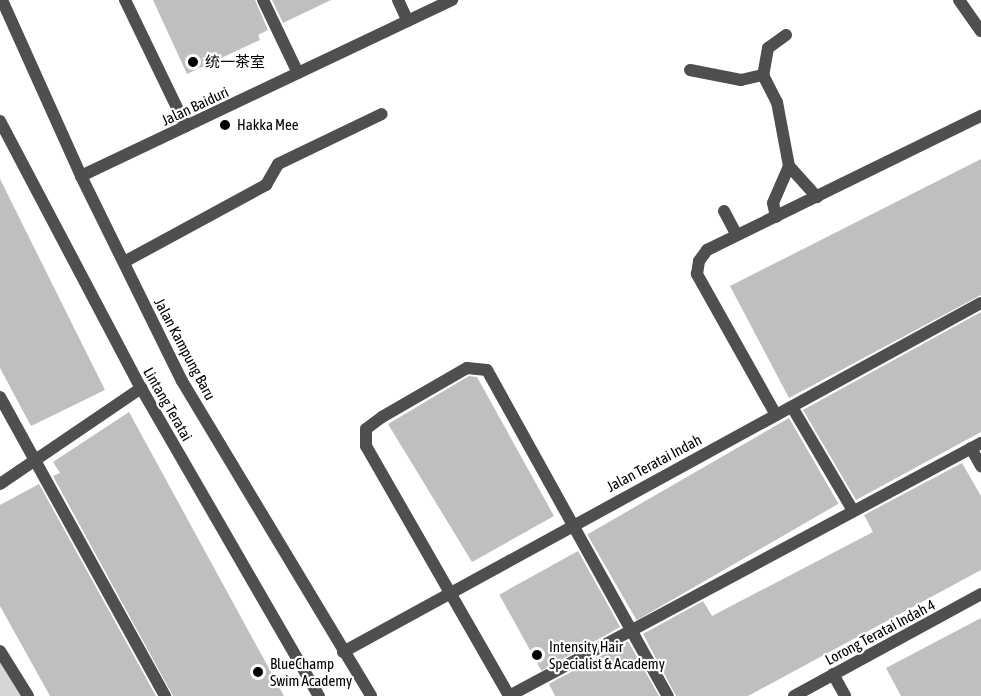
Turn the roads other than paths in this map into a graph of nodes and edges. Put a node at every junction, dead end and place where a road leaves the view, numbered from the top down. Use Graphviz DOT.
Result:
graph roads {
  1 [pos="2,0"];
  2 [pos="125,0"];
  3 [pos="263,0"];
  4 [pos="398,0"];
  5 [pos="452,0"];
  6 [pos="959,0"];
  7 [pos="408,21"];
  8 [pos="981,31"];
  9 [pos="786,35"];
  10 [pos="690,70"];
  11 [pos="298,73"];
  12 [pos="763,75"];
  13 [pos="382,114"];
  14 [pos="981,116"];
  15 [pos="0,122"];
  16 [pos="186,126"];
  17 [pos="789,166"];
  18 [pos="81,176"];
  19 [pos="817,197"];
  20 [pos="724,211"];
  21 [pos="776,217"];
  22 [pos="738,235"];
  23 [pos="124,262"];
  24 [pos="981,303"];
  25 [pos="141,388"];
  26 [pos="0,397"];
  27 [pos="792,407"];
  28 [pos="776,415"];
  29 [pos="976,446"];
  30 [pos="32,463"];
  31 [pos="981,466"];
  32 [pos="0,484"];
  33 [pos="852,509"];
  34 [pos="573,524"];
  35 [pos="449,593"];
  36 [pos="981,594"];
  37 [pos="633,629"];
  38 [pos="0,651"];
  39 [pos="343,652"];
  40 [pos="832,674"];
  41 [pos="28,696"];
  42 [pos="165,696"];
  43 [pos="319,696"];
  44 [pos="371,696"];
  45 [pos="509,696"];
  46 [pos="668,696"];
  47 [pos="794,696"];
  48 [pos="845,696"];
  1 -- 18 [label="street, Jalan Kampung Baru"];
  2 -- 16 [label="street"];
  3 -- 11 [label="street"];
  4 -- 7 [label="street"];
  5 -- 7 [label="street, Jalan Baiduri"];
  6 -- 8 [label="street"];
  7 -- 11 [label="street, Jalan Baiduri"];
  9 -- 12 [label="street"];
  10 -- 12 [label="street"];
  11 -- 16 [label="street, Jalan Baiduri"];
  12 -- 17 [label="street"];
  13 -- 23 [label="street"];
  14 -- 19 [label="street"];
  15 -- 25 [label="street, Lintang Teratai"];
  16 -- 18 [label="street, Jalan Baiduri"];
  17 -- 19 [label="street"];
  17 -- 21 [label="street"];
  18 -- 23 [label="street, Jalan Kampung Baru"];
  19 -- 21 [label="street"];
  20 -- 22 [label="street"];
  21 -- 22 [label="street"];
  22 -- 28 [label="street"];
  23 -- 39 [label="street, Jalan Kampung Baru"];
  24 -- 27 [label="street, Jalan Teratai Indah"];
  25 -- 30 [label="street"];
  25 -- 43 [label="street, Lintang Teratai"];
  26 -- 30 [label="street"];
  27 -- 28 [label="street, Jalan Teratai Indah"];
  27 -- 33 [label="street"];
  28 -- 34 [label="street, Jalan Teratai Indah"];
  29 -- 31 [label="street"];
  29 -- 33 [label="street"];
  30 -- 32 [label="street"];
  30 -- 42 [label="street"];
  33 -- 37 [label="street"];
  34 -- 35 [label="street, Jalan Teratai Indah"];
  34 -- 35 [label="street"];
  34 -- 37 [label="street"];
  35 -- 39 [label="street, Jalan Teratai Indah"];
  35 -- 45 [label="street"];
  36 -- 40 [label="street, Lorong Teratai Indah 4"];
  37 -- 45 [label="street"];
  37 -- 46 [label="street"];
  38 -- 41 [label="street"];
  39 -- 44 [label="street, Jalan Kampung Baru"];
  40 -- 47 [label="street, Lorong Teratai Indah 4"];
  40 -- 48 [label="street"];
}
